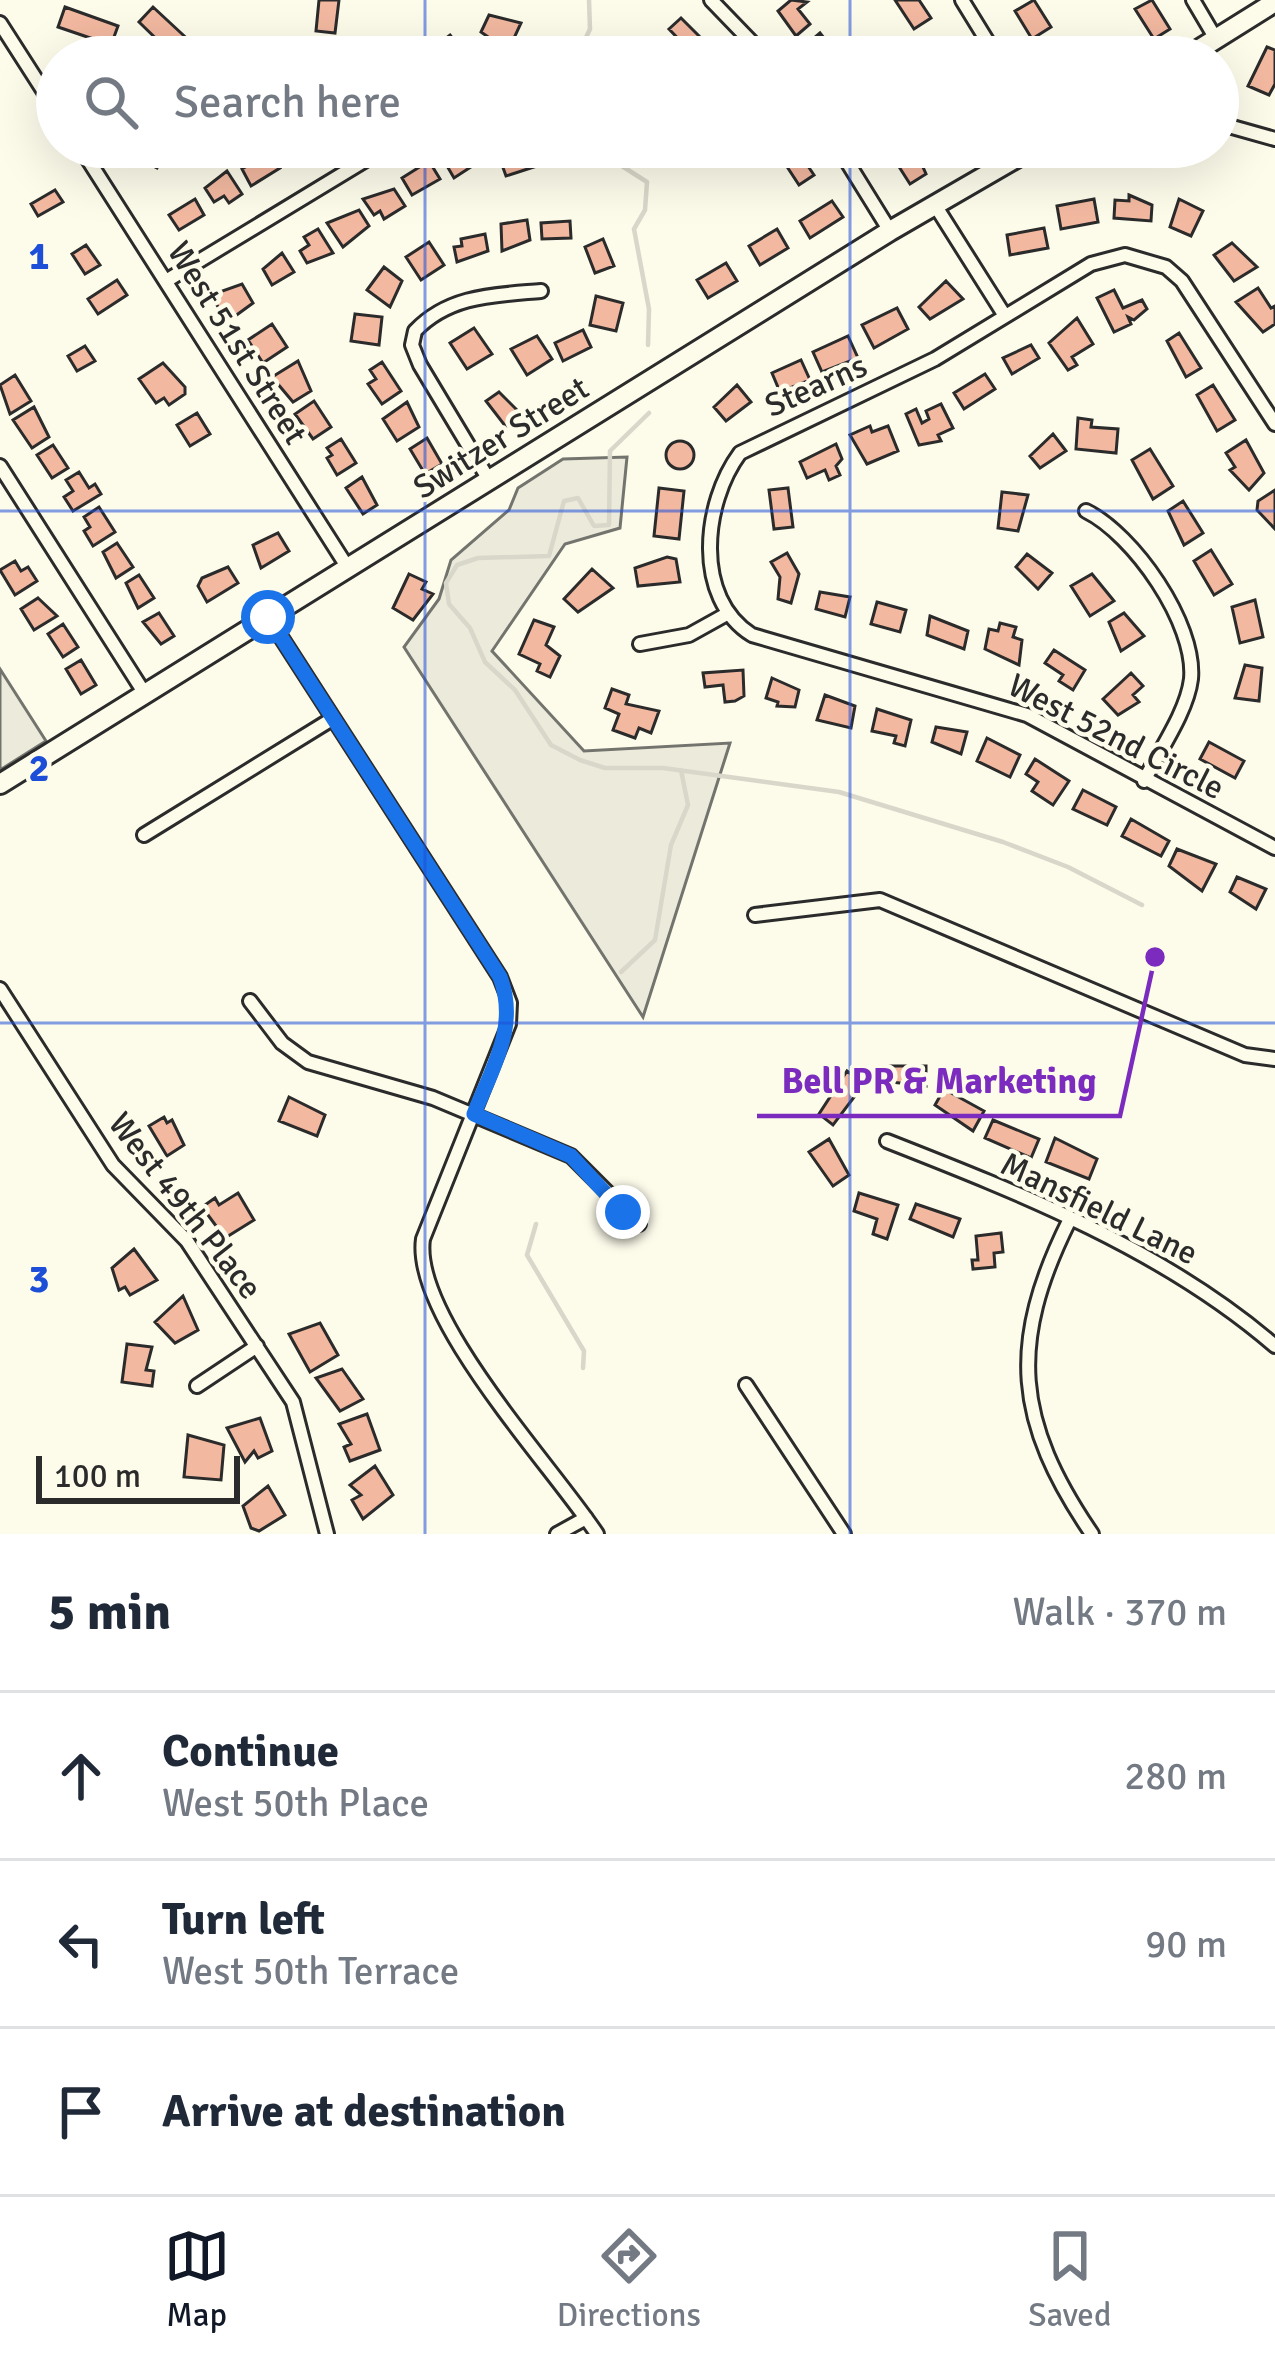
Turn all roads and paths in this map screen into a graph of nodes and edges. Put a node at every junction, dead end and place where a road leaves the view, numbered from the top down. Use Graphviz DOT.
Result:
graph roads {
  1 [pos="711,0"];
  2 [pos="962,0"];
  3 [pos="1193,0"];
  4 [pos="1275,2"];
  5 [pos="0,23"];
  6 [pos="746,36"];
  7 [pos="984,36"];
  8 [pos="1214,36"];
  9 [pos="1221,36"];
  10 [pos="36,79"];
  11 [pos="1239,129"];
  12 [pos="1275,139"];
  13 [pos="93,168"];
  14 [pos="352,168"];
  15 [pos="851,168"];
  16 [pos="999,168"];
  17 [pos="935,205"];
  18 [pos="890,231"];
  19 [pos="166,281"];
  20 [pos="541,291"];
  21 [pos="1005,316"];
  22 [pos="1275,424"];
  23 [pos="0,466"];
  24 [pos="489,480"];
  25 [pos="1086,511"];
  26 [pos="348,568"];
  27 [pos="725,615"];
  28 [pos="268,617"];
  29 [pos="640,644"];
  30 [pos="145,694"];
  31 [pos="332,719"];
  32 [pos="1144,782"];
  33 [pos="0,784"];
  34 [pos="144,835"];
  35 [pos="1275,848"];
  36 [pos="755,915"];
  37 [pos="0,989"];
  38 [pos="250,1001"];
  39 [pos="1275,1059"];
  40 [pos="474,1114"];
  41 [pos="887,1141"];
  42 [pos="1069,1221"];
  43 [pos="639,1224"];
  44 [pos="257,1346"];
  45 [pos="1275,1346"];
  46 [pos="746,1385"];
  47 [pos="197,1387"];
  48 [pos="586,1518"];
  49 [pos="327,1534"];
  50 [pos="557,1534"];
  51 [pos="597,1534"];
  52 [pos="844,1534"];
  53 [pos="1092,1534"];
  1 -- 6 [label="street"];
  2 -- 7 [label="street"];
  3 -- 8 [label="street"];
  4 -- 9 [label="street"];
  5 -- 10 [label="street"];
  11 -- 12 [label="street"];
  13 -- 19 [label="street, West 51st Street"];
  14 -- 19 [label="street"];
  15 -- 18 [label="street"];
  16 -- 17 [label="street, Switzer Street"];
  17 -- 18 [label="street, Switzer Street"];
  17 -- 21 [label="street"];
  18 -- 24 [label="street, Switzer Street"];
  19 -- 26 [label="street, West 51st Street"];
  20 -- 24 [label="street"];
  21 -- 22 [label="street, Stearns"];
  21 -- 27 [label="street, Stearns"];
  23 -- 30 [label="street"];
  24 -- 26 [label="street, Switzer Street"];
  25 -- 32 [label="street"];
  26 -- 28 [label="street, Switzer Street"];
  27 -- 29 [label="street"];
  27 -- 32 [label="street, West 52nd Circle"];
  28 -- 30 [label="street, Switzer Street"];
  28 -- 31 [label="street"];
  30 -- 33 [label="street, Switzer Street"];
  31 -- 34 [label="street"];
  31 -- 40 [label="street"];
  32 -- 35 [label="street, West 52nd Circle"];
  36 -- 39 [label="street"];
  37 -- 44 [label="street, West 49th Place"];
  38 -- 40 [label="street"];
  40 -- 43 [label="street"];
  40 -- 48 [label="street"];
  41 -- 42 [label="street, Mansfield Lane"];
  42 -- 45 [label="street, Mansfield Lane"];
  42 -- 53 [label="street"];
  44 -- 47 [label="street"];
  44 -- 49 [label="street, West 49th Place"];
  46 -- 52 [label="street"];
  48 -- 50 [label="street"];
  48 -- 51 [label="street"];
}
